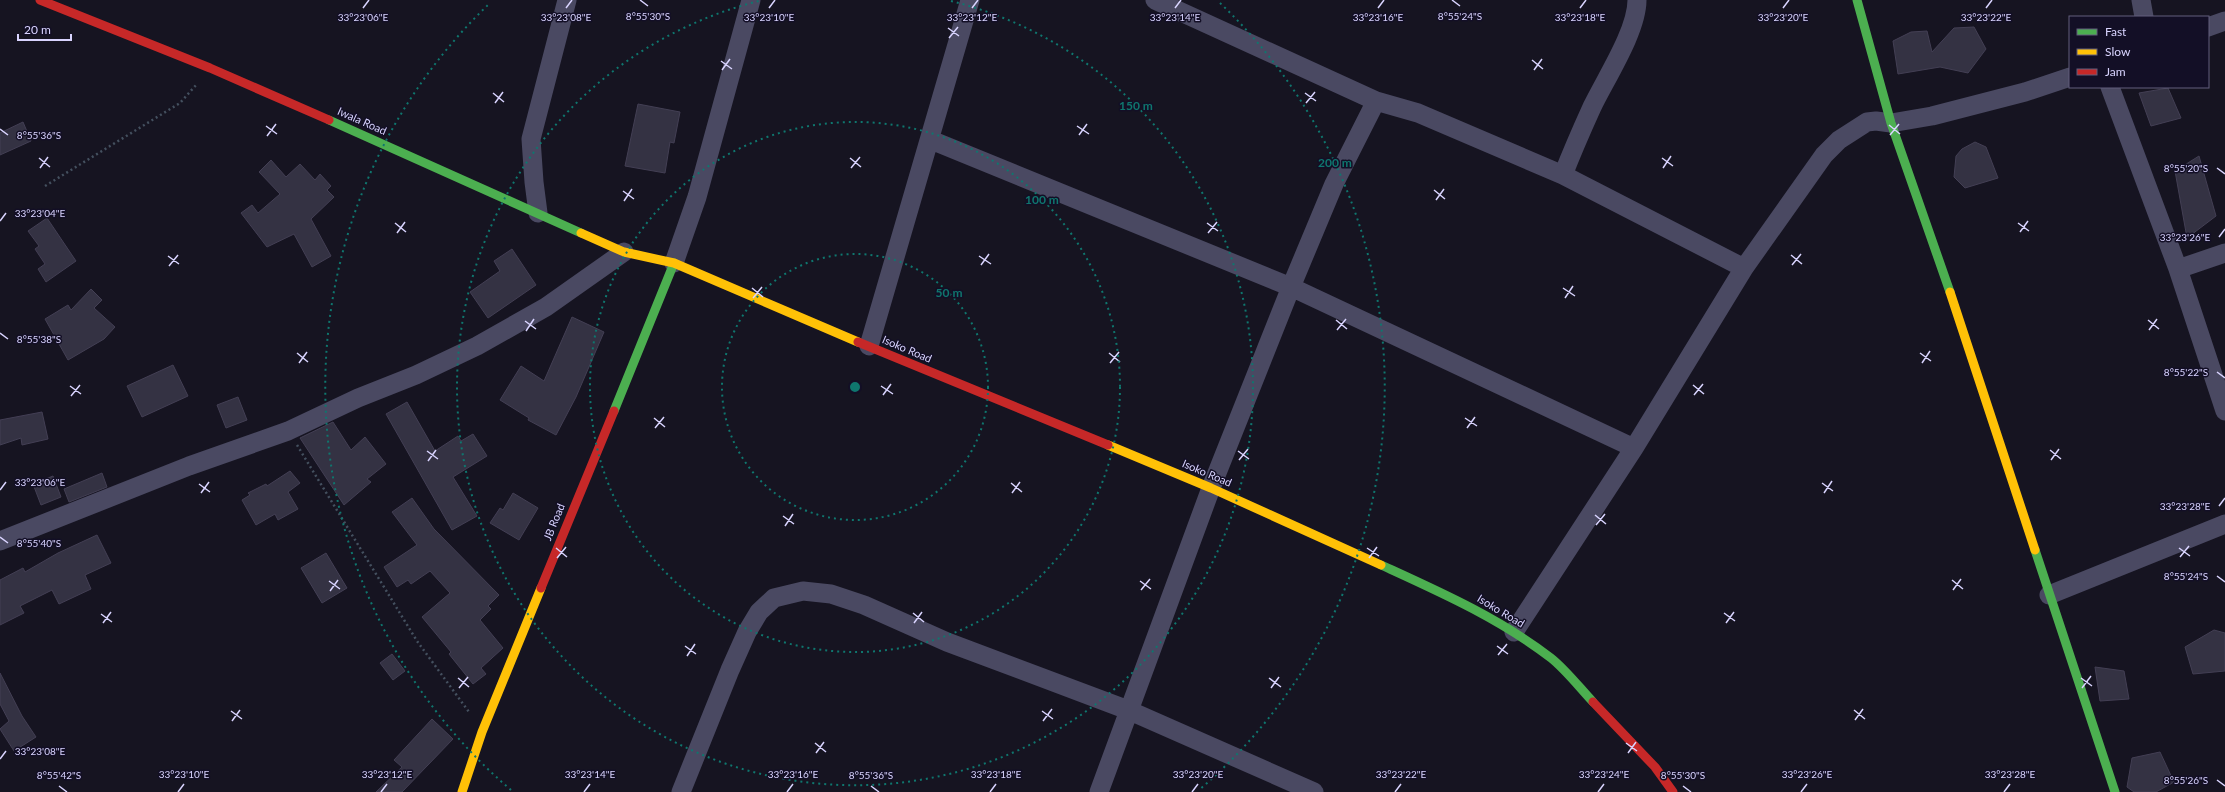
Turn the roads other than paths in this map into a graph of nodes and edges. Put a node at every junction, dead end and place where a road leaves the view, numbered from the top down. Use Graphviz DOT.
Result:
graph roads {
  1 [pos="40,0"];
  2 [pos="567,0"];
  3 [pos="751,0"];
  4 [pos="970,0"];
  5 [pos="1155,0"];
  6 [pos="1637,0"];
  7 [pos="1857,0"];
  8 [pos="2141,0"];
  9 [pos="1191,7"];
  10 [pos="2144,16"];
  11 [pos="2225,21"];
  12 [pos="2209,27"];
  13 [pos="2069,77"];
  14 [pos="2110,88"];
  15 [pos="1376,101"];
  16 [pos="1891,123"];
  17 [pos="931,140"];
  18 [pos="1563,175"];
  19 [pos="538,213"];
  20 [pos="624,252"];
  21 [pos="2225,253"];
  22 [pos="674,263"];
  23 [pos="1744,268"];
  24 [pos="2178,269"];
  25 [pos="1291,288"];
  26 [pos="870,346"];
  27 [pos="2224,408"];
  28 [pos="1634,448"];
  29 [pos="1211,488"];
  30 [pos="2225,524"];
  31 [pos="0,542"];
  32 [pos="2049,596"];
  33 [pos="1514,632"];
  34 [pos="1128,710"];
  35 [pos="462,792"];
  36 [pos="681,792"];
  37 [pos="1099,792"];
  38 [pos="1314,792"];
  39 [pos="1673,792"];
  40 [pos="2115,792"];
  1 -- 19 [label="street, Iwala Road"];
  2 -- 19 [label="street"];
  3 -- 22 [label="street"];
  4 -- 17 [label="street"];
  5 -- 9 [label="street"];
  6 -- 18 [label="street"];
  7 -- 16 [label="street"];
  8 -- 10 [label="street"];
  9 -- 15 [label="street"];
  11 -- 12 [label="street"];
  13 -- 16 [label="street"];
  14 -- 24 [label="street"];
  15 -- 18 [label="street"];
  15 -- 25 [label="street"];
  16 -- 23 [label="street"];
  16 -- 32 [label="street"];
  17 -- 25 [label="street"];
  17 -- 26 [label="street"];
  18 -- 23 [label="street"];
  19 -- 20 [label="street, Iwala Road"];
  20 -- 22 [label="street, Iwala Road"];
  20 -- 31 [label="street"];
  21 -- 24 [label="street"];
  22 -- 26 [label="street, Isoko Road"];
  22 -- 35 [label="street, JB Road"];
  23 -- 28 [label="street"];
  24 -- 27 [label="street"];
  25 -- 28 [label="street"];
  25 -- 29 [label="street"];
  26 -- 29 [label="street, Isoko Road"];
  28 -- 33 [label="street"];
  29 -- 33 [label="street, Isoko Road"];
  29 -- 34 [label="street"];
  30 -- 32 [label="street"];
  32 -- 40 [label="street"];
  33 -- 39 [label="street, Isoko Road"];
  34 -- 36 [label="street"];
  34 -- 37 [label="street"];
  34 -- 38 [label="street"];
}
